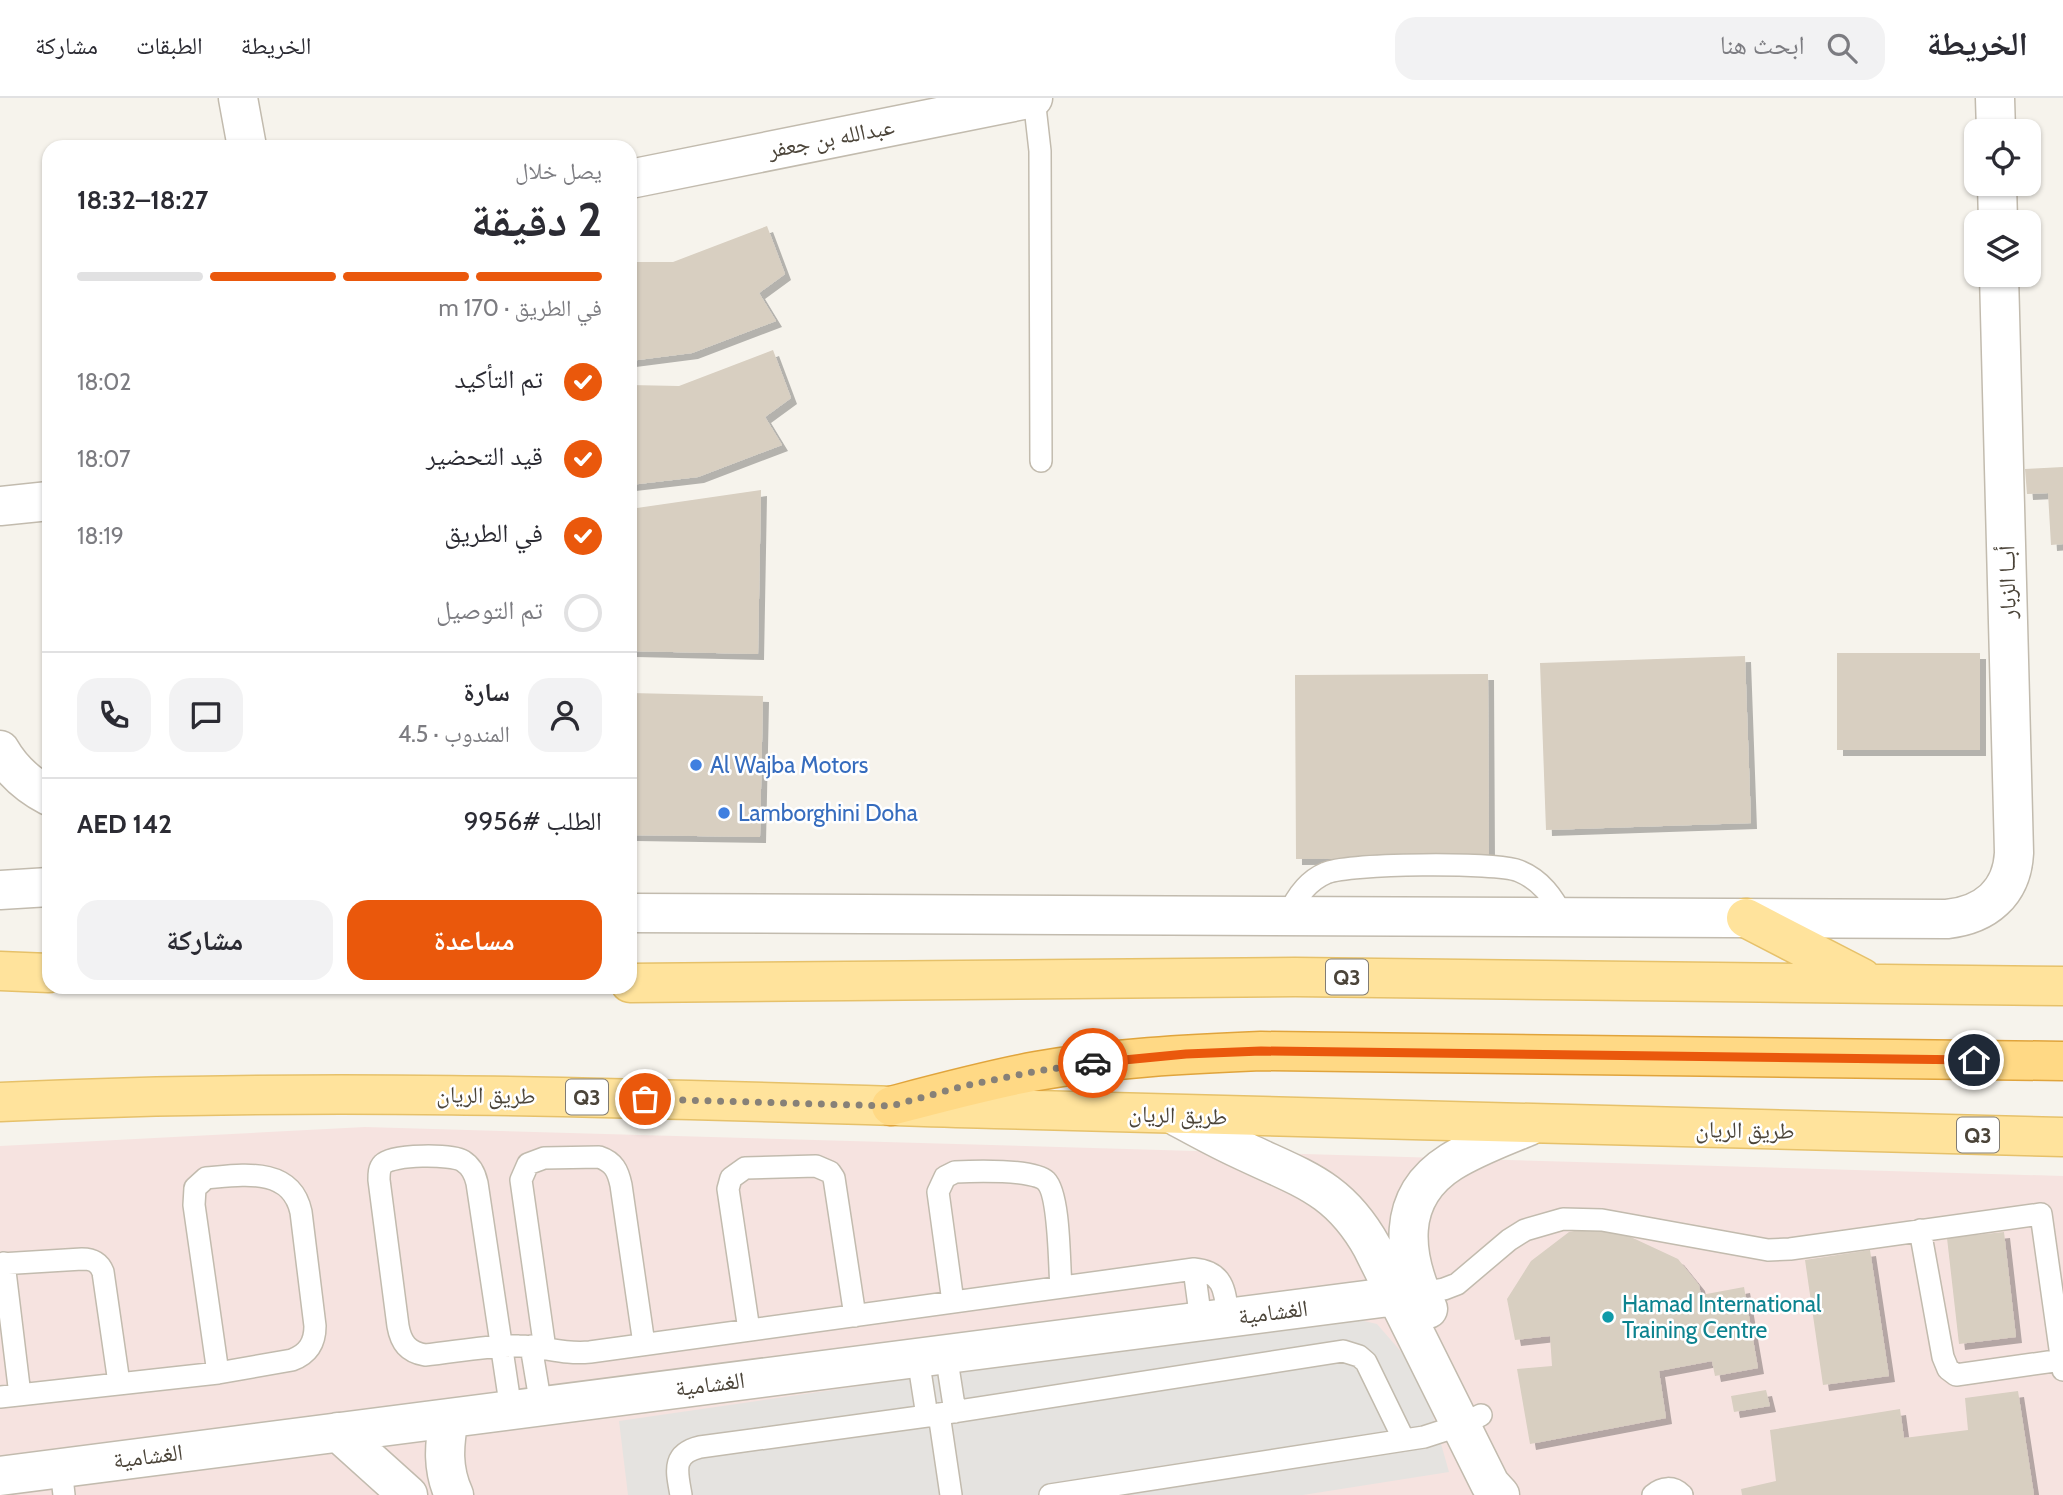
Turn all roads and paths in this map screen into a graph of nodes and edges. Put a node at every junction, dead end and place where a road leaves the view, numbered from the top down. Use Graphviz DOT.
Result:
graph roads {
  1 [pos="238,98"];
  2 [pos="1034,98"];
  3 [pos="1995,98"];
  4 [pos="940,107"];
  5 [pos="1996,119"];
  6 [pos="246,140"];
  7 [pos="637,177"];
  8 [pos="2000,287"];
  9 [pos="1041,461"];
  10 [pos="42,502"];
  11 [pos="0,506"];
  12 [pos="42,887"];
  13 [pos="0,890"];
  14 [pos="637,913"];
  15 [pos="1288,916"];
  16 [pos="1563,917"];
  17 [pos="1746,918"];
  18 [pos="0,971"];
  19 [pos="42,973"];
  20 [pos="1870,982"];
  21 [pos="637,983"];
  22 [pos="2063,986"];
  23 [pos="2063,1062"];
  24 [pos="0,1102"];
  25 [pos="891,1106"];
  26 [pos="1174,1115"];
  27 [pos="1529,1126"];
  28 [pos="2063,1137"];
  29 [pos="1920,1230"];
  30 [pos="2,1264"];
  31 [pos="1061,1287"];
  32 [pos="1409,1295"];
  33 [pos="953,1302"];
  34 [pos="855,1316"];
  35 [pos="1215,1320"];
  36 [pos="749,1330"];
  37 [pos="644,1344"];
  38 [pos="501,1347"];
  39 [pos="538,1348"];
  40 [pos="932,1356"];
  41 [pos="2062,1365"];
  42 [pos="218,1373"];
  43 [pos="119,1383"];
  44 [pos="10,1396"];
  45 [pos="526,1408"];
  46 [pos="941,1414"];
  47 [pos="449,1418"];
  48 [pos="1471,1420"];
  49 [pos="338,1432"];
  50 [pos="1404,1440"];
  51 [pos="0,1476"];
  52 [pos="62,1481"];
  53 [pos="446,1492"];
  54 [pos="1498,1492"];
  55 [pos="408,1495"];
  56 [pos="681,1495"];
  57 [pos="951,1495"];
  58 [pos="1050,1495"];
  59 [pos="1653,1495"];
  60 [pos="1682,1495"];
  1 -- 6 [label="street"];
  2 -- 4 [label="street, عبدالله بن جعفر"];
  2 -- 9 [label="lane"];
  3 -- 5 [label="street"];
  4 -- 7 [label="street, عبدالله بن جعفر"];
  8 -- 17 [label="street, أبــا الزبار"];
  10 -- 11 [label="street"];
  12 -- 13 [label="street"];
  14 -- 15 [label="street"];
  15 -- 16 [label="street"];
  15 -- 16 [label="lane"];
  16 -- 17 [label="street"];
  17 -- 20 [label="main road"];
  18 -- 19 [label="main road"];
  20 -- 21 [label="main road, Q3"];
  20 -- 22 [label="main road, Q3"];
  23 -- 25 [label="highway"];
  24 -- 25 [label="main road, طريق الريان / Q3"];
  25 -- 26 [label="main road, طريق الريان / Q3"];
  26 -- 27 [label="main road, طريق الريان / Q3"];
  26 -- 32 [label="street"];
  27 -- 28 [label="main road, طريق الريان / Q3"];
  27 -- 32 [label="street"];
  29 -- 32 [label="lane"];
  29 -- 41 [label="lane"];
  29 -- 41 [label="lane"];
  30 -- 43 [label="lane"];
  30 -- 44 [label="lane"];
  31 -- 33 [label="lane"];
  31 -- 33 [label="lane"];
  31 -- 35 [label="lane"];
  32 -- 35 [label="street, الغشامية"];
  32 -- 48 [label="street"];
  33 -- 34 [label="lane"];
  34 -- 36 [label="lane"];
  34 -- 36 [label="lane"];
  35 -- 40 [label="street, الغشامية"];
  36 -- 37 [label="lane"];
  37 -- 39 [label="lane"];
  37 -- 39 [label="lane"];
  38 -- 38 [label="lane"];
  38 -- 39 [label="lane"];
  38 -- 45 [label="lane"];
  39 -- 45 [label="lane"];
  40 -- 45 [label="street, الغشامية"];
  40 -- 46 [label="lane"];
  42 -- 42 [label="lane"];
  42 -- 43 [label="lane"];
  43 -- 44 [label="lane"];
  45 -- 47 [label="street, الغشامية"];
  46 -- 50 [label="lane"];
  46 -- 56 [label="lane"];
  46 -- 57 [label="lane"];
  47 -- 49 [label="street, الغشامية"];
  47 -- 53 [label="street"];
  48 -- 50 [label="lane"];
  48 -- 54 [label="street"];
  49 -- 52 [label="street, الغشامية"];
  49 -- 55 [label="street"];
  50 -- 58 [label="lane"];
  51 -- 52 [label="street, الغشامية"];
  59 -- 60 [label="lane"];
}
